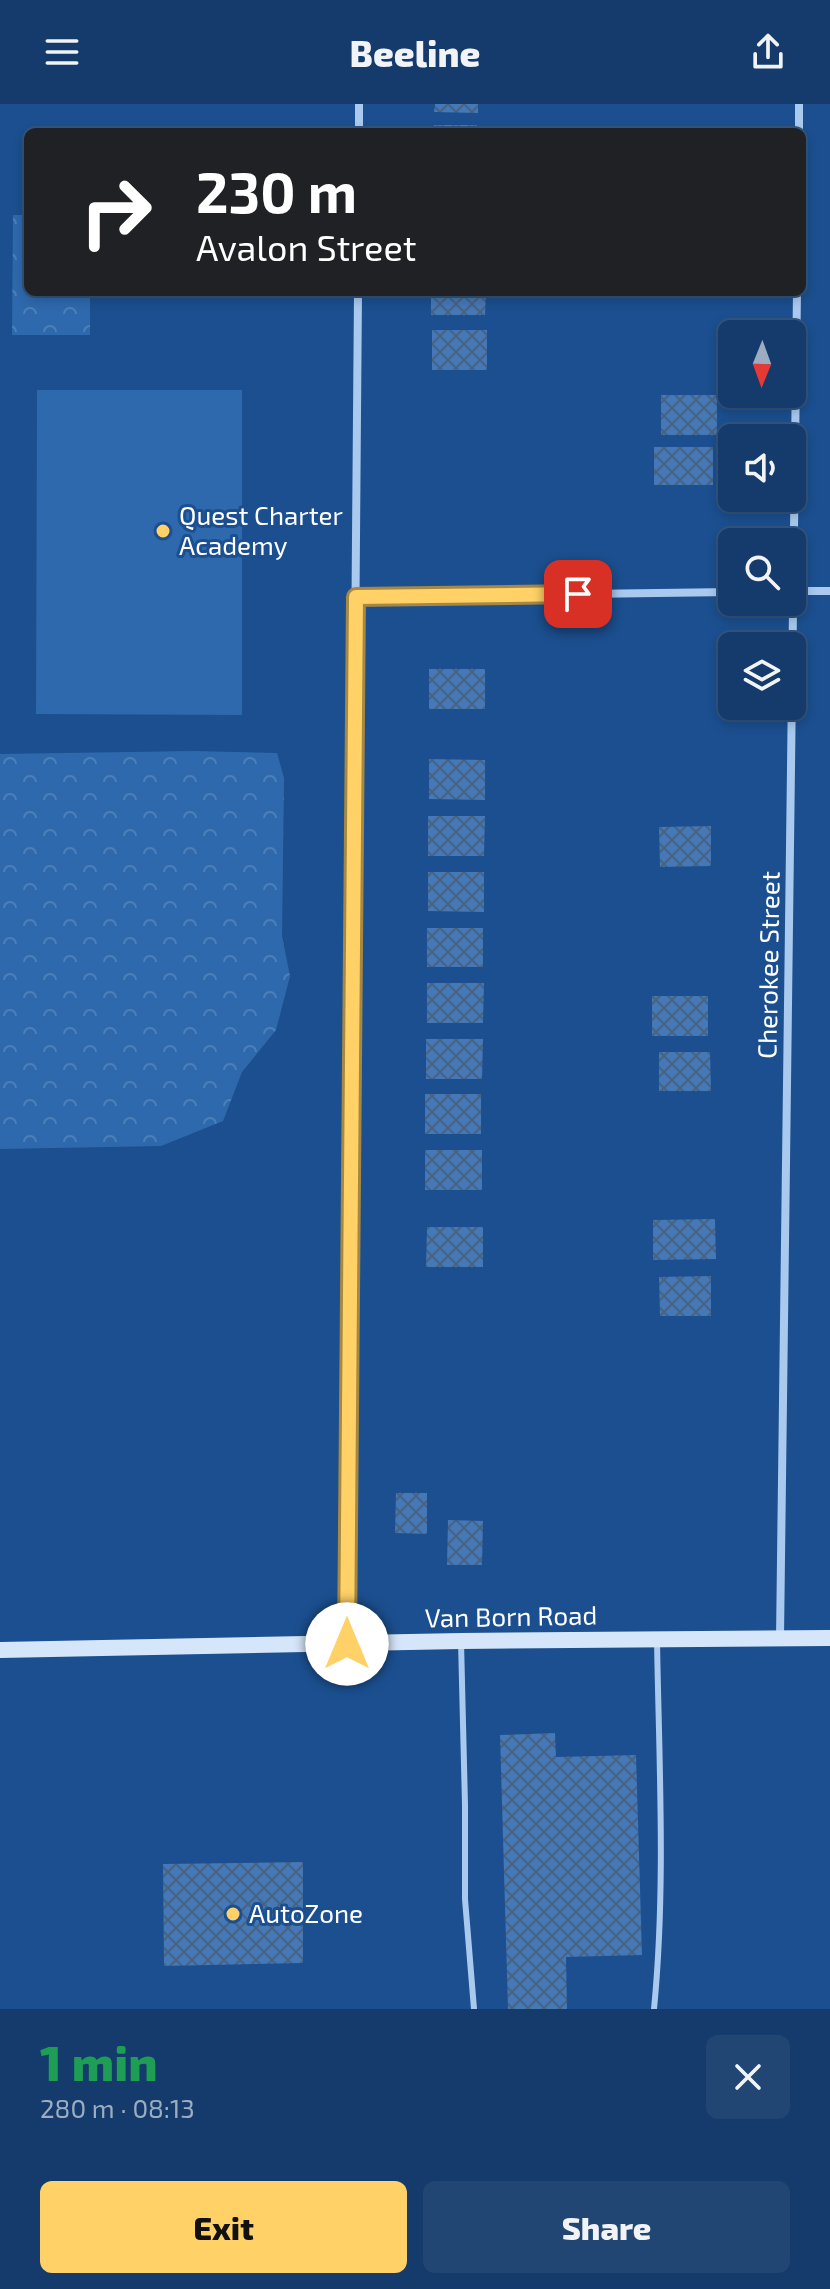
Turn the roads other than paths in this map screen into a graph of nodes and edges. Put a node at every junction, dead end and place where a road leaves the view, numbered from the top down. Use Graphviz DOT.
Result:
graph roads {
  1 [pos="359,104"];
  2 [pos="799,104"];
  3 [pos="359,128"];
  4 [pos="799,128"];
  5 [pos="358,296"];
  6 [pos="797,296"];
  7 [pos="794,528"];
  8 [pos="806,591"];
  9 [pos="830,591"];
  10 [pos="718,592"];
  11 [pos="356,597"];
  12 [pos="793,616"];
  13 [pos="830,1638"];
  14 [pos="780,1639"];
  15 [pos="657,1640"];
  16 [pos="461,1641"];
  17 [pos="347,1644"];
  18 [pos="0,1650"];
  19 [pos="474,2009"];
  20 [pos="654,2009"];
  1 -- 3 [label="street"];
  2 -- 4 [label="street"];
  5 -- 11 [label="street"];
  6 -- 7 [label="street, Cherokee Street"];
  8 -- 9 [label="street"];
  10 -- 11 [label="street"];
  11 -- 17 [label="street"];
  12 -- 14 [label="street, Cherokee Street"];
  13 -- 14 [label="main road, Van Born Road"];
  14 -- 15 [label="main road, Van Born Road"];
  15 -- 16 [label="main road, Van Born Road"];
  15 -- 20 [label="lane"];
  16 -- 17 [label="main road, Van Born Road"];
  16 -- 19 [label="lane"];
  17 -- 18 [label="main road, Van Born Road"];
}
